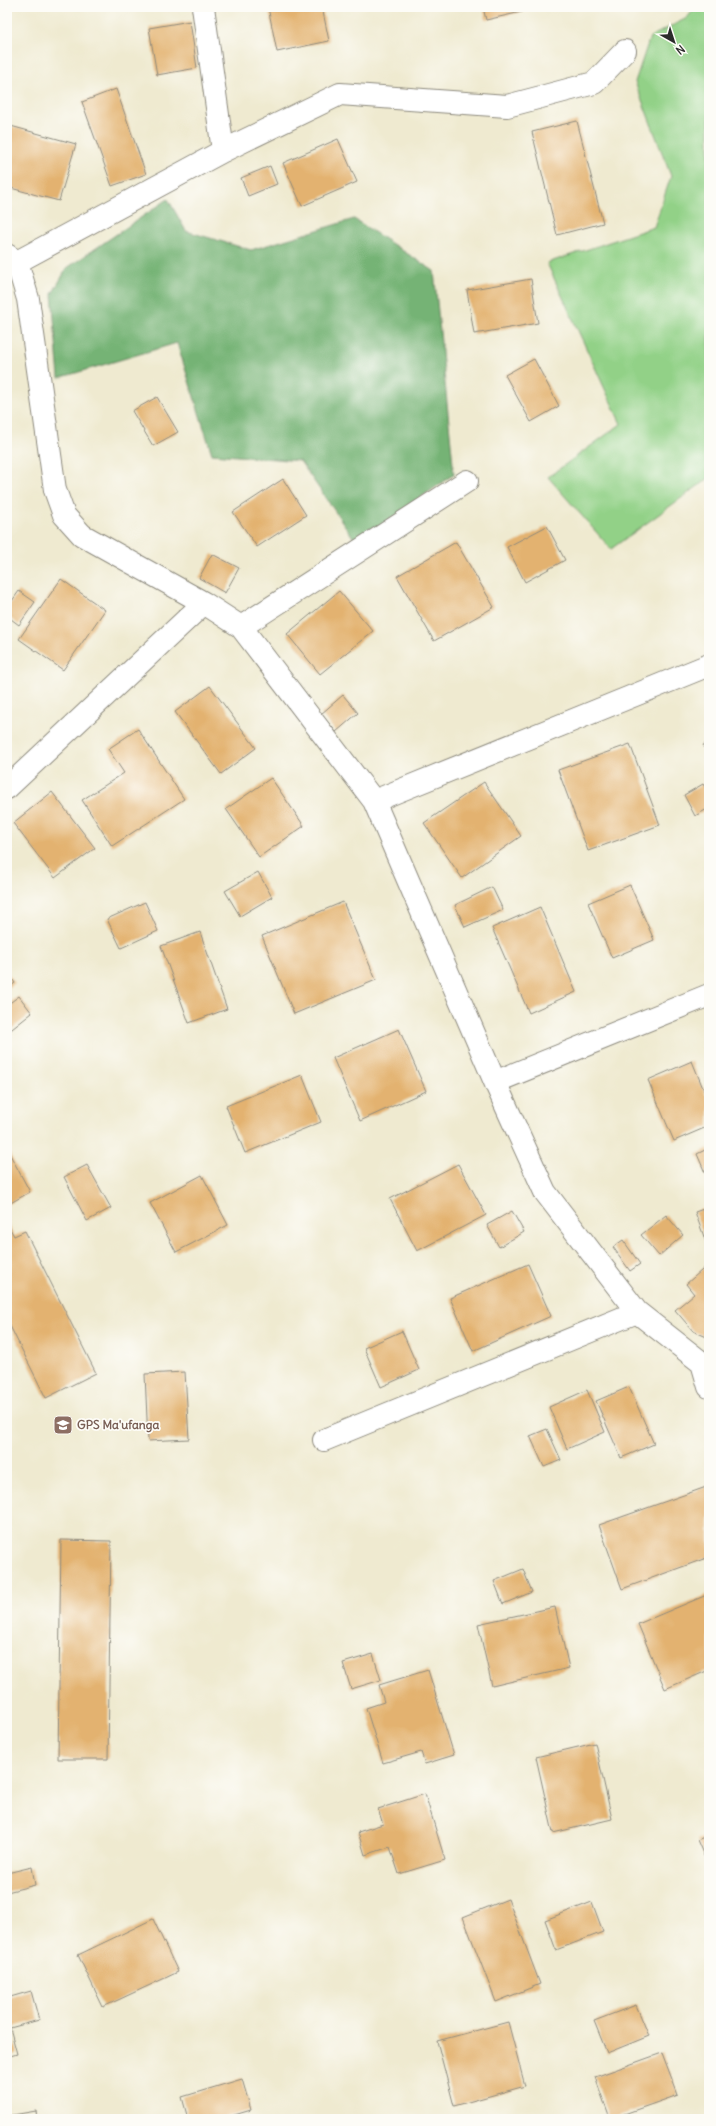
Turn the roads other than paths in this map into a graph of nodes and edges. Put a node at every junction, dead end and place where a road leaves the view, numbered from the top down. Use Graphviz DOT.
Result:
graph roads {
  1 [pos="202,7"];
  2 [pos="625,51"];
  3 [pos="223,151"];
  4 [pos="12,258"];
  5 [pos="467,481"];
  6 [pos="204,603"];
  7 [pos="241,627"];
  8 [pos="709,665"];
  9 [pos="7,788"];
  10 [pos="374,801"];
  11 [pos="709,995"];
  12 [pos="494,1082"];
  13 [pos="637,1312"];
  14 [pos="706,1362"];
  15 [pos="709,1387"];
  16 [pos="324,1440"];
  1 -- 3 [label="street"];
  2 -- 3 [label="street"];
  3 -- 4 [label="street"];
  4 -- 6 [label="street"];
  5 -- 7 [label="street"];
  6 -- 7 [label="street"];
  6 -- 9 [label="street"];
  7 -- 10 [label="street"];
  8 -- 10 [label="street"];
  10 -- 12 [label="street"];
  11 -- 12 [label="street"];
  12 -- 13 [label="street"];
  13 -- 14 [label="street"];
  13 -- 16 [label="street"];
  14 -- 15 [label="street"];
}
